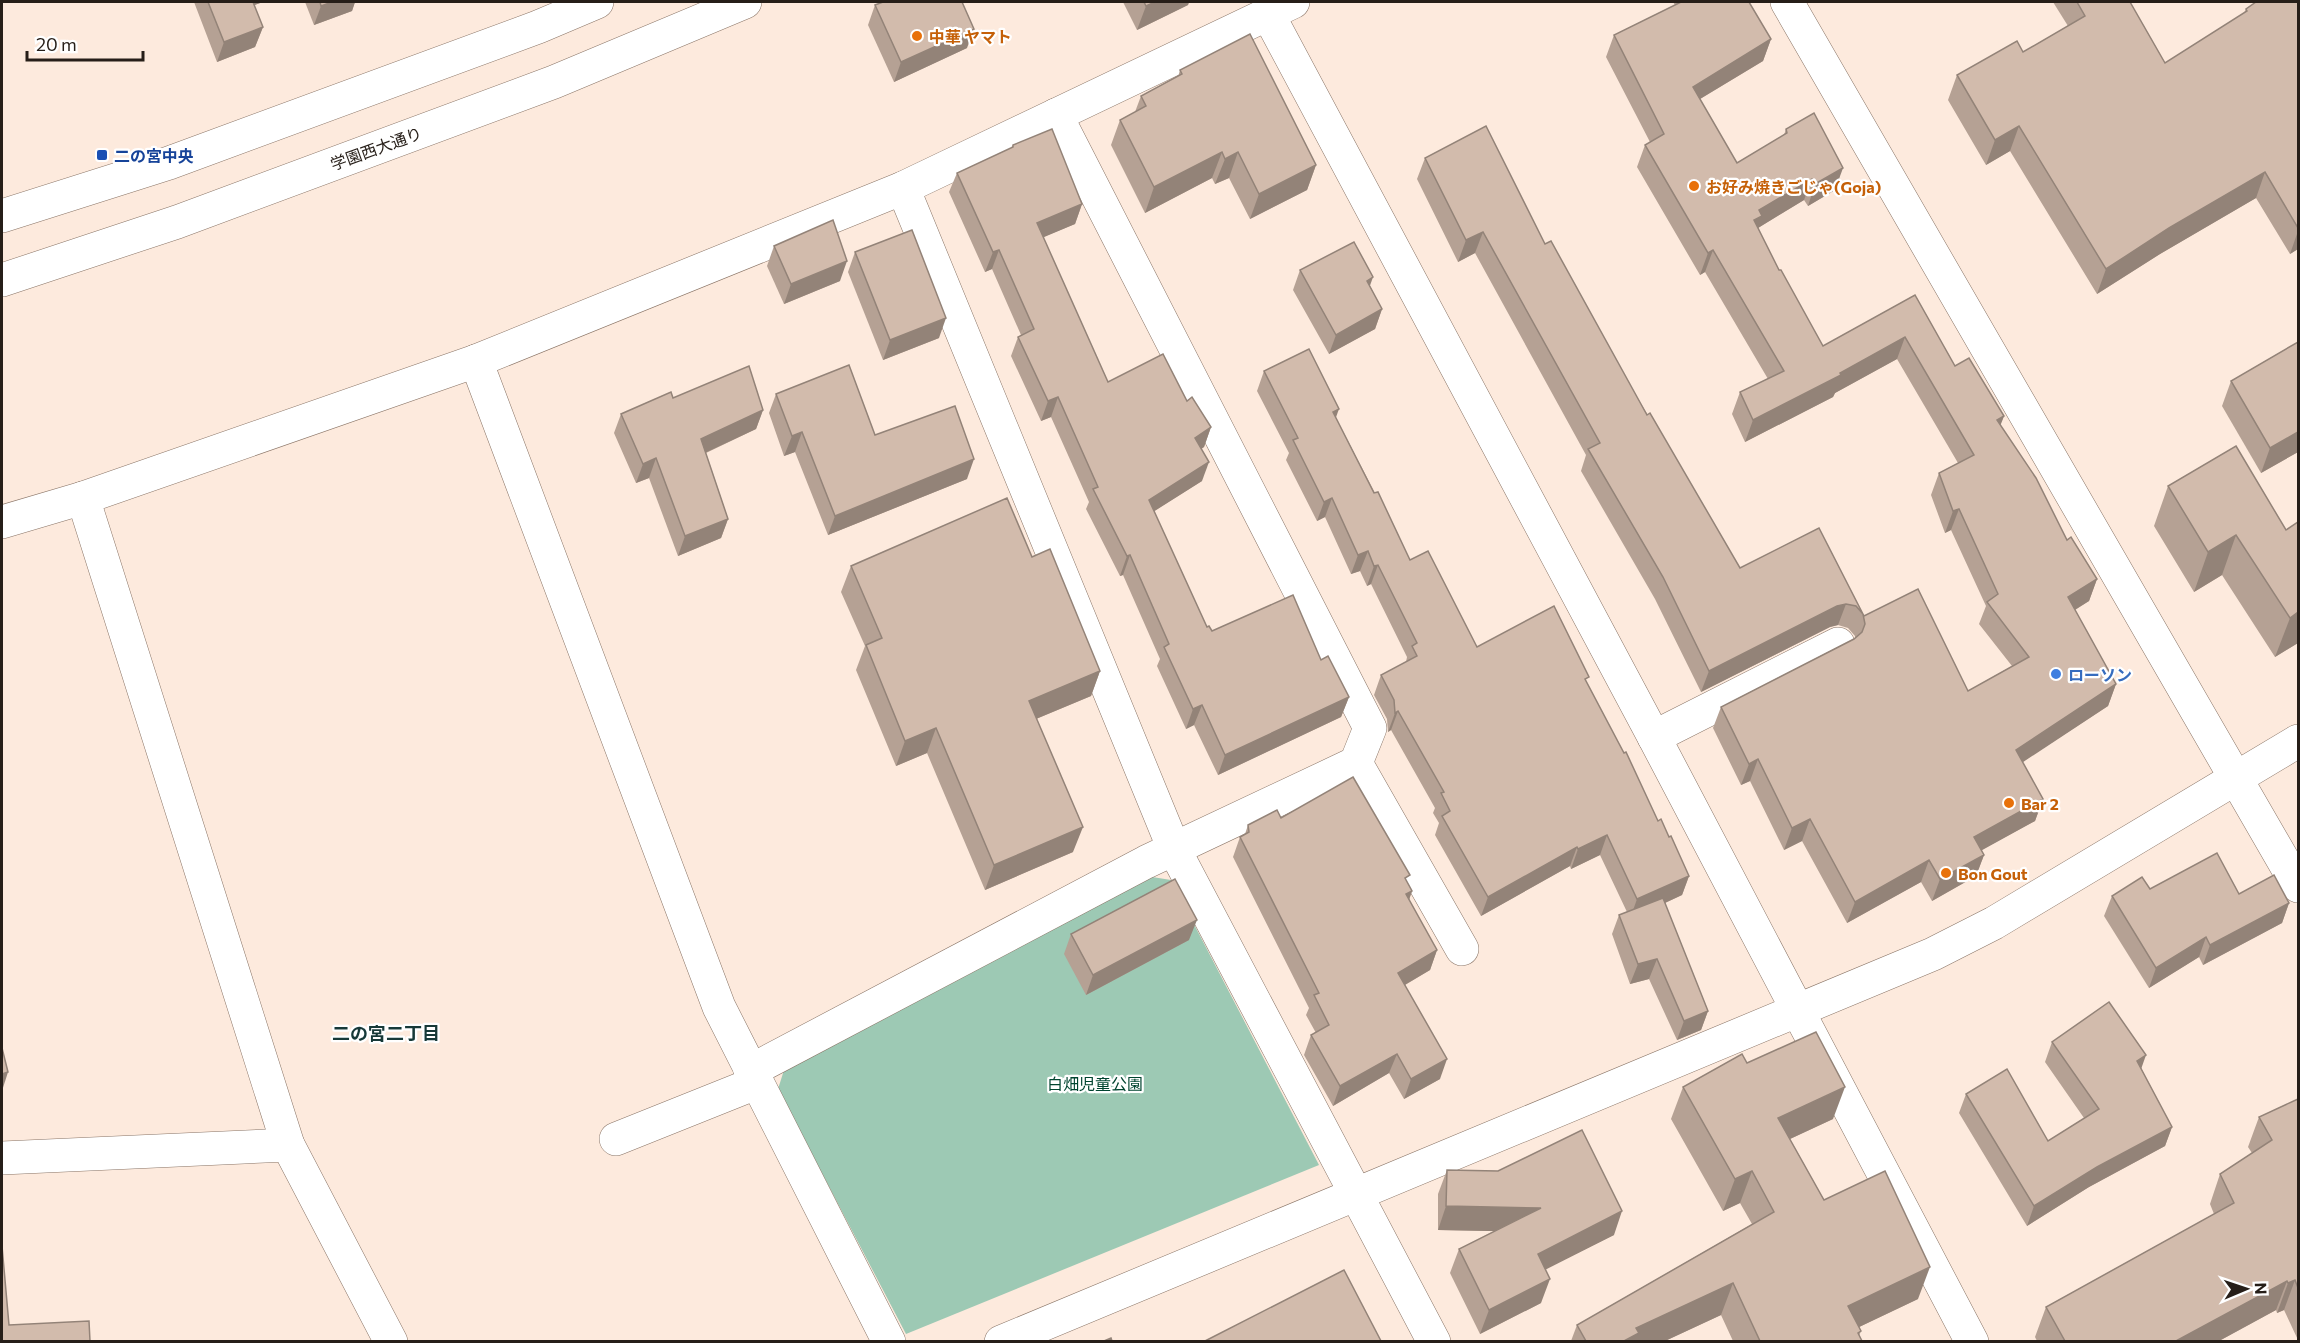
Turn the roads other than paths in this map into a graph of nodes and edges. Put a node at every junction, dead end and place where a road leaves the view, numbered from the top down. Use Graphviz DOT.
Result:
graph roads {
  1 [pos="597,2"];
  2 [pos="745,2"];
  3 [pos="1787,2"];
  4 [pos="1281,8"];
  5 [pos="1056,115"];
  6 [pos="903,188"];
  7 [pos="2,216"];
  8 [pos="2,280"];
  9 [pos="476,361"];
  10 [pos="83,498"];
  11 [pos="2,522"];
  12 [pos="1838,644"];
  13 [pos="1654,737"];
  14 [pos="2298,741"];
  15 [pos="1356,763"];
  16 [pos="2236,779"];
  17 [pos="1174,849"];
  18 [pos="2298,886"];
  19 [pos="1462,949"];
  20 [pos="1798,1010"];
  21 [pos="753,1077"];
  22 [pos="616,1139"];
  23 [pos="288,1145"];
  24 [pos="2,1158"];
  25 [pos="1356,1193"];
  26 [pos="391,1341"];
  27 [pos="889,1341"];
  28 [pos="1001,1341"];
  29 [pos="1434,1341"];
  30 [pos="1972,1341"];
  1 -- 7 [label="street"];
  2 -- 8 [label="street, 学園西大通り"];
  3 -- 16 [label="street"];
  4 -- 5 [label="street"];
  4 -- 13 [label="street"];
  5 -- 6 [label="street"];
  5 -- 15 [label="street"];
  6 -- 9 [label="street"];
  6 -- 17 [label="street"];
  9 -- 10 [label="street"];
  9 -- 21 [label="street"];
  10 -- 11 [label="street"];
  10 -- 23 [label="street"];
  12 -- 13 [label="street"];
  13 -- 20 [label="street"];
  14 -- 16 [label="street"];
  15 -- 17 [label="street"];
  15 -- 19 [label="street"];
  16 -- 18 [label="street"];
  16 -- 20 [label="street"];
  17 -- 21 [label="street"];
  17 -- 25 [label="street"];
  20 -- 25 [label="street"];
  20 -- 30 [label="street"];
  21 -- 22 [label="street"];
  21 -- 27 [label="street"];
  23 -- 24 [label="street"];
  23 -- 26 [label="street"];
  25 -- 28 [label="street"];
  25 -- 29 [label="street"];
}
